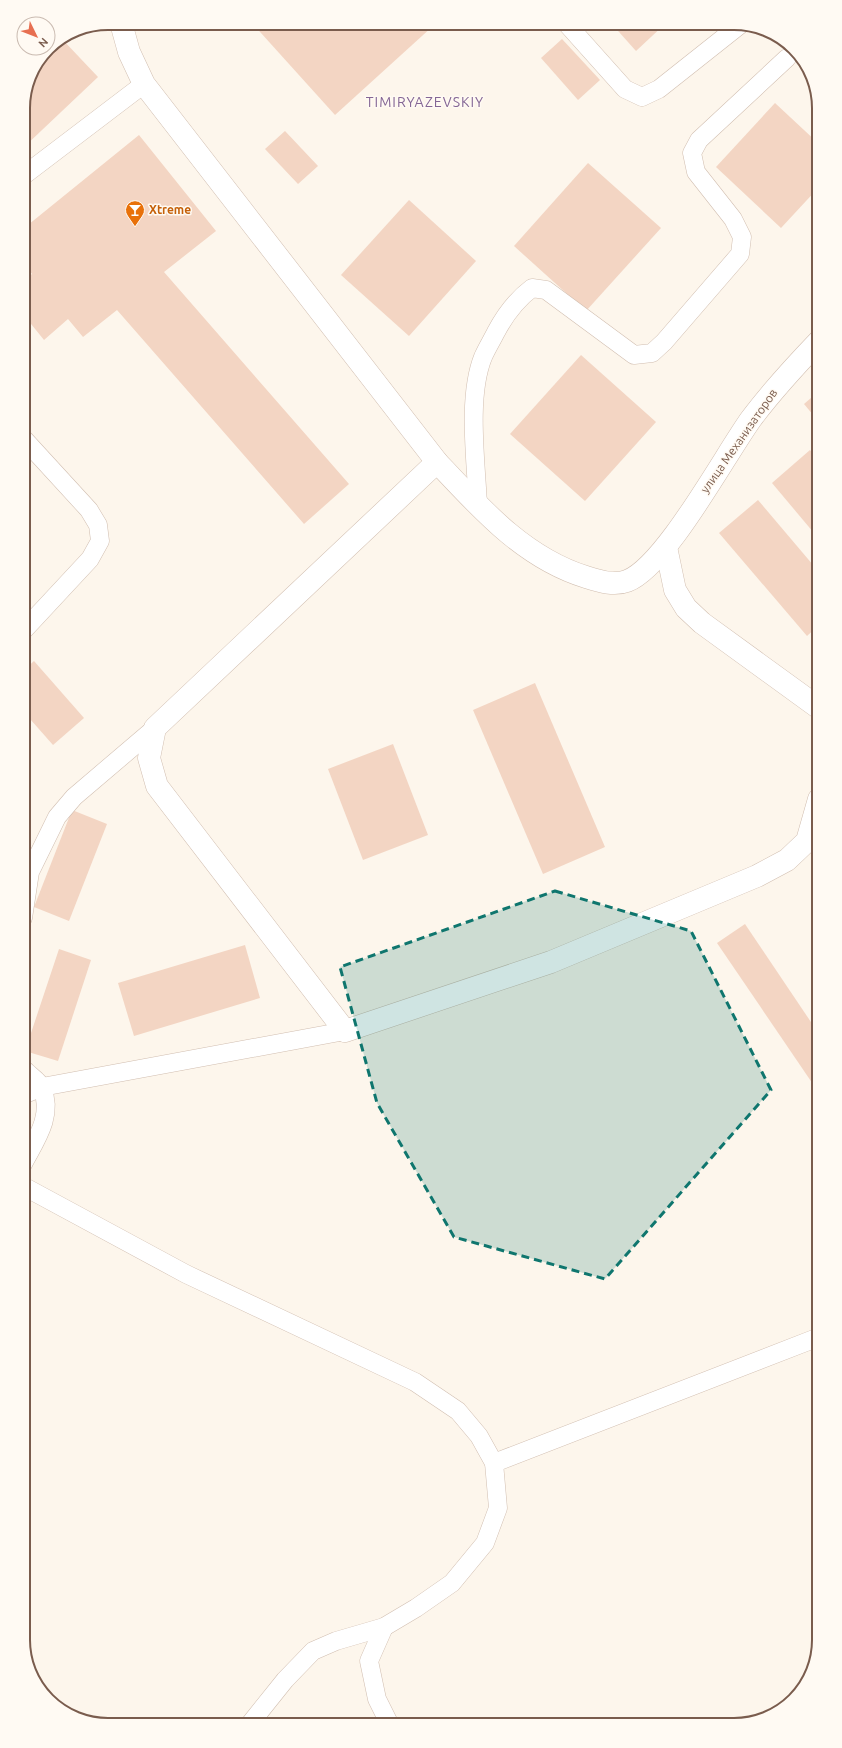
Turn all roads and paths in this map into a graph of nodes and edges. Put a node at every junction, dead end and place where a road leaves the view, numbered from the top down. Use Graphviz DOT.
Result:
graph roads {
  1 [pos="123,30"];
  2 [pos="572,30"];
  3 [pos="733,30"];
  4 [pos="787,58"];
  5 [pos="144,84"];
  6 [pos="30,171"];
  7 [pos="812,349"];
  8 [pos="30,446"];
  9 [pos="437,462"];
  10 [pos="478,505"];
  11 [pos="666,547"];
  12 [pos="30,623"];
  13 [pos="812,703"];
  14 [pos="155,728"];
  15 [pos="812,839"];
  16 [pos="30,872"];
  17 [pos="345,1031"];
  18 [pos="30,1075"];
  19 [pos="42,1087"];
  20 [pos="30,1092"];
  21 [pos="30,1151"];
  22 [pos="30,1190"];
  23 [pos="812,1340"];
  24 [pos="494,1463"];
  25 [pos="384,1627"];
  26 [pos="255,1718"];
  27 [pos="386,1718"];
  1 -- 5 [label="street, улица Механизаторов"];
  2 -- 3 [label="lane"];
  4 -- 10 [label="lane"];
  5 -- 6 [label="lane"];
  5 -- 9 [label="street, улица Механизаторов"];
  7 -- 11 [label="street, улица Механизаторов"];
  8 -- 12 [label="lane"];
  9 -- 10 [label="street, улица Механизаторов"];
  9 -- 14 [label="street"];
  10 -- 11 [label="street, улица Механизаторов"];
  11 -- 13 [label="street"];
  14 -- 16 [label="lane"];
  14 -- 17 [label="street"];
  15 -- 17 [label="street"];
  17 -- 19 [label="lane"];
  18 -- 19 [label="lane"];
  19 -- 20 [label="lane"];
  19 -- 21 [label="lane"];
  22 -- 24 [label="lane"];
  23 -- 24 [label="lane"];
  24 -- 25 [label="lane"];
  25 -- 26 [label="lane"];
  25 -- 27 [label="lane"];
}
